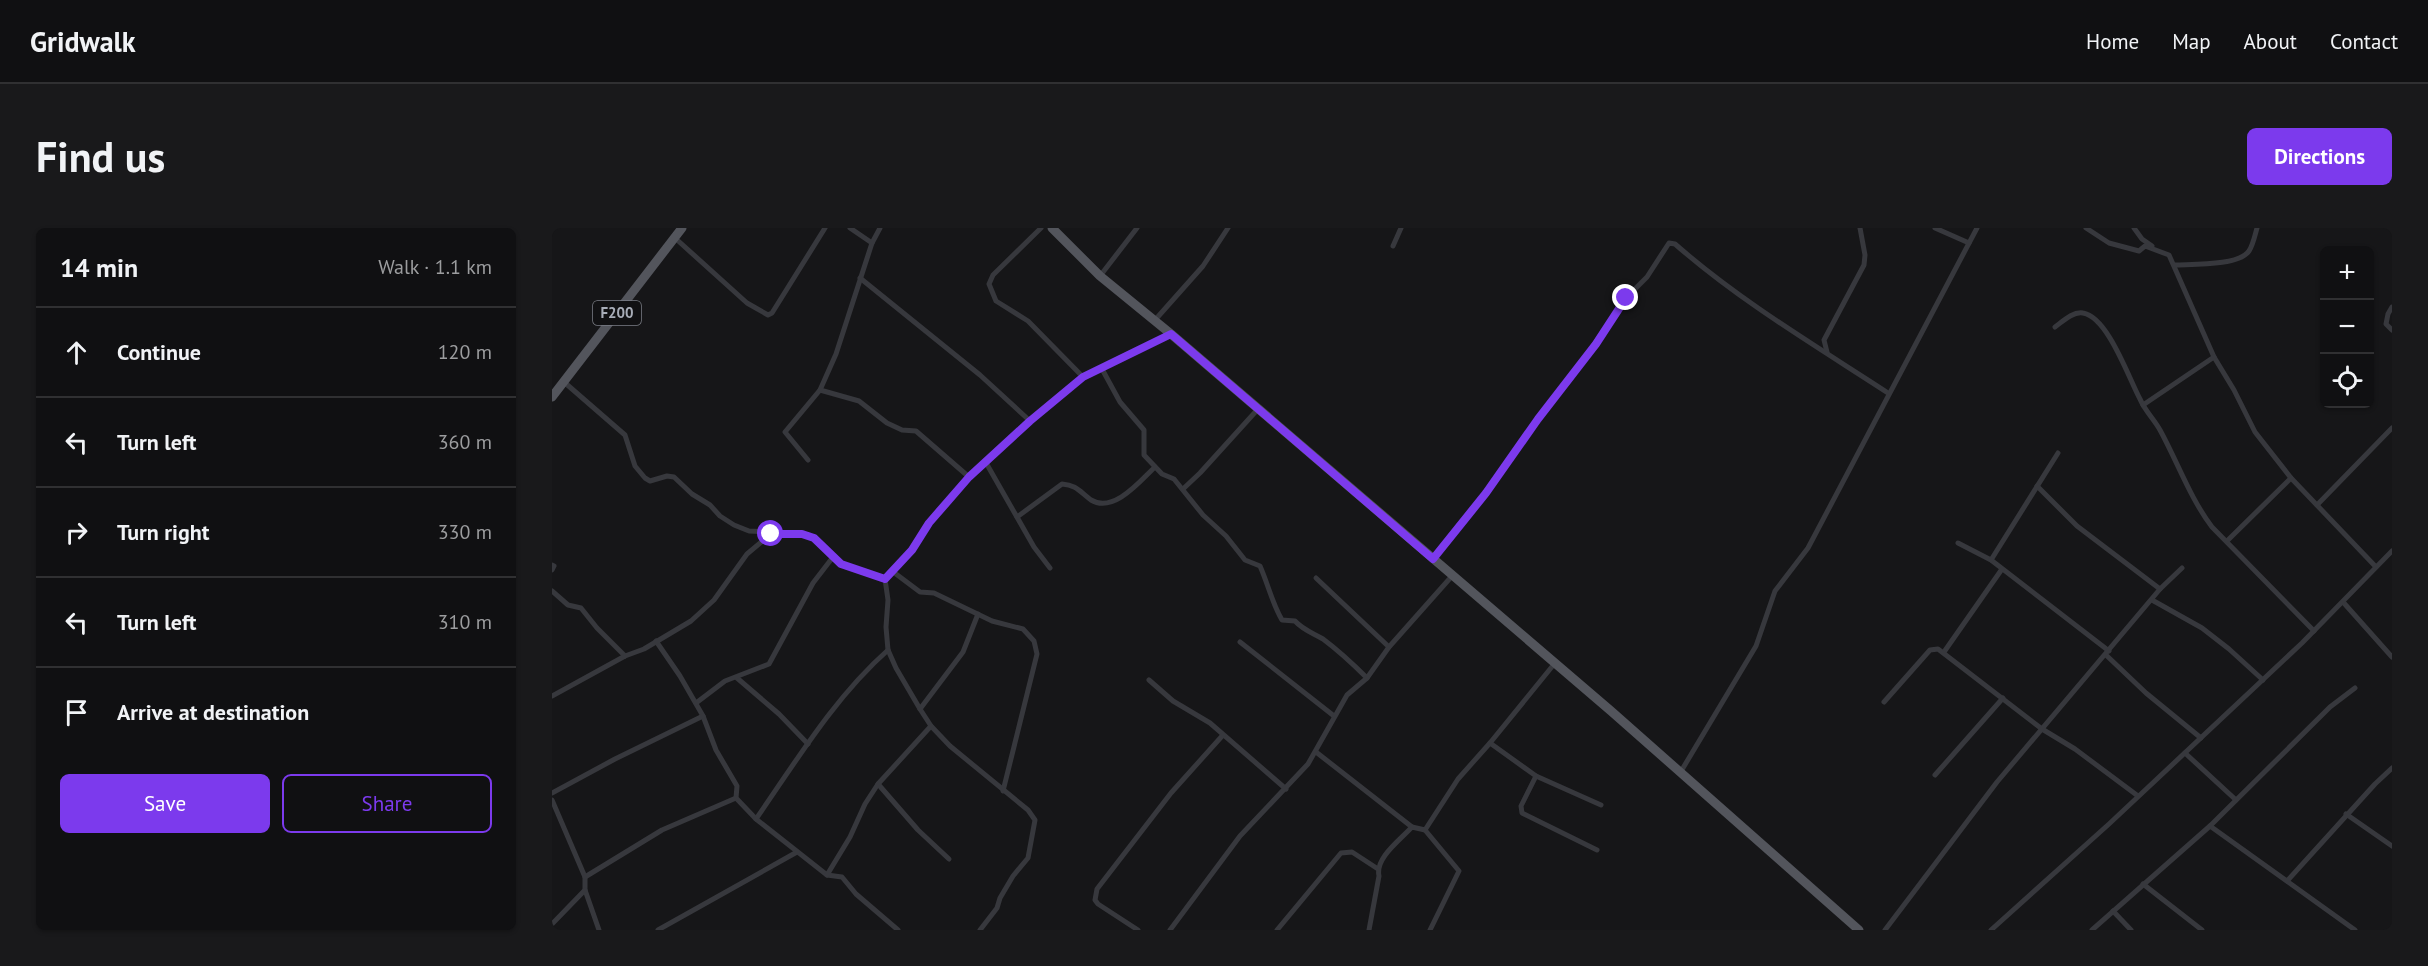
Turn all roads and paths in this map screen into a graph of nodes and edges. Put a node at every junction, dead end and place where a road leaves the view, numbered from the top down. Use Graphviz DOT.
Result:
graph roads {
  1 [pos="682,228"];
  2 [pos="825,228"];
  3 [pos="850,228"];
  4 [pos="880,228"];
  5 [pos="1041,228"];
  6 [pos="1052,228"];
  7 [pos="1137,228"];
  8 [pos="1228,228"];
  9 [pos="1401,228"];
  10 [pos="1860,228"];
  11 [pos="1935,228"];
  12 [pos="1977,228"];
  13 [pos="2086,228"];
  14 [pos="2134,228"];
  15 [pos="2257,228"];
  16 [pos="675,238"];
  17 [pos="872,243"];
  18 [pos="1969,243"];
  19 [pos="1393,246"];
  20 [pos="2154,248"];
  21 [pos="2175,265"];
  22 [pos="1100,276"];
  23 [pos="860,278"];
  24 [pos="2392,307"];
  25 [pos="1155,320"];
  26 [pos="2055,327"];
  27 [pos="2392,330"];
  28 [pos="1171,334"];
  29 [pos="1827,354"];
  30 [pos="2214,357"];
  31 [pos="1102,369"];
  32 [pos="1083,377"];
  33 [pos="563,382"];
  34 [pos="820,390"];
  35 [pos="1888,393"];
  36 [pos="552,397"];
  37 [pos="2143,405"];
  38 [pos="1258,409"];
  39 [pos="1030,421"];
  40 [pos="2392,429"];
  41 [pos="2058,453"];
  42 [pos="808,460"];
  43 [pos="986,461"];
  44 [pos="1155,467"];
  45 [pos="969,477"];
  46 [pos="2291,478"];
  47 [pos="2037,486"];
  48 [pos="1183,489"];
  49 [pos="2317,506"];
  50 [pos="1017,518"];
  51 [pos="771,534"];
  52 [pos="2227,541"];
  53 [pos="1959,543"];
  54 [pos="2392,551"];
  55 [pos="833,557"];
  56 [pos="1433,559"];
  57 [pos="1991,560"];
  58 [pos="552,565"];
  59 [pos="2376,567"];
  60 [pos="1050,568"];
  61 [pos="2182,568"];
  62 [pos="2002,569"];
  63 [pos="552,570"];
  64 [pos="892,572"];
  65 [pos="1452,576"];
  66 [pos="1316,578"];
  67 [pos="885,579"];
  68 [pos="2160,589"];
  69 [pos="552,591"];
  70 [pos="2152,600"];
  71 [pos="2343,602"];
  72 [pos="978,614"];
  73 [pos="2314,631"];
  74 [pos="656,641"];
  75 [pos="1240,642"];
  76 [pos="1389,647"];
  77 [pos="888,650"];
  78 [pos="1944,652"];
  79 [pos="2108,653"];
  80 [pos="625,656"];
  81 [pos="2392,657"];
  82 [pos="1555,663"];
  83 [pos="737,678"];
  84 [pos="1367,678"];
  85 [pos="1149,680"];
  86 [pos="2263,680"];
  87 [pos="2355,688"];
  88 [pos="552,696"];
  89 [pos="2003,698"];
  90 [pos="1884,702"];
  91 [pos="696,703"];
  92 [pos="920,709"];
  93 [pos="703,716"];
  94 [pos="1334,716"];
  95 [pos="931,726"];
  96 [pos="2042,729"];
  97 [pos="1223,735"];
  98 [pos="2201,738"];
  99 [pos="1490,743"];
  100 [pos="808,744"];
  101 [pos="1316,752"];
  102 [pos="2185,753"];
  103 [pos="2392,768"];
  104 [pos="1680,773"];
  105 [pos="1536,776"];
  106 [pos="1935,776"];
  107 [pos="878,784"];
  108 [pos="1286,789"];
  109 [pos="1003,791"];
  110 [pos="552,793"];
  111 [pos="2138,796"];
  112 [pos="736,798"];
  113 [pos="552,800"];
  114 [pos="2236,800"];
  115 [pos="1602,805"];
  116 [pos="2346,814"];
  117 [pos="756,819"];
  118 [pos="2210,826"];
  119 [pos="1412,827"];
  120 [pos="1425,830"];
  121 [pos="2392,846"];
  122 [pos="1597,850"];
  123 [pos="797,852"];
  124 [pos="950,859"];
  125 [pos="1378,869"];
  126 [pos="827,875"];
  127 [pos="585,877"];
  128 [pos="2287,881"];
  129 [pos="2143,884"];
  130 [pos="585,890"];
  131 [pos="2113,911"];
  132 [pos="552,924"];
  133 [pos="1854,928"];
  134 [pos="599,930"];
  135 [pos="658,930"];
  136 [pos="898,930"];
  137 [pos="980,930"];
  138 [pos="1138,930"];
  139 [pos="1170,930"];
  140 [pos="1277,930"];
  141 [pos="1370,930"];
  142 [pos="1430,930"];
  143 [pos="1885,930"];
  144 [pos="1991,930"];
  145 [pos="2092,930"];
  146 [pos="2131,930"];
  147 [pos="2202,930"];
  148 [pos="2355,930"];
  1 -- 16 [label="main road, F200"];
  2 -- 16 [label="street"];
  3 -- 17 [label="street"];
  4 -- 17 [label="street"];
  5 -- 32 [label="street"];
  6 -- 22 [label="main road"];
  7 -- 22 [label="street"];
  8 -- 25 [label="street"];
  9 -- 19 [label="street"];
  10 -- 29 [label="street"];
  11 -- 18 [label="street"];
  12 -- 18 [label="street"];
  13 -- 20 [label="street"];
  14 -- 20 [label="street"];
  15 -- 21 [label="street"];
  16 -- 33 [label="main road, F200"];
  17 -- 23 [label="street"];
  18 -- 35 [label="street"];
  20 -- 21 [label="street"];
  21 -- 30 [label="street"];
  22 -- 25 [label="main road"];
  23 -- 34 [label="street"];
  23 -- 39 [label="street"];
  24 -- 27 [label="street"];
  25 -- 28 [label="main road"];
  26 -- 37 [label="street"];
  28 -- 31 [label="street"];
  28 -- 38 [label="main road"];
  29 -- 35 [label="street"];
  29 -- 56 [label="street"];
  30 -- 37 [label="street"];
  30 -- 46 [label="street"];
  31 -- 32 [label="street"];
  31 -- 44 [label="street"];
  32 -- 39 [label="street"];
  33 -- 36 [label="main road, F200"];
  33 -- 51 [label="street"];
  34 -- 42 [label="street"];
  34 -- 45 [label="street"];
  35 -- 104 [label="street"];
  37 -- 52 [label="street"];
  38 -- 48 [label="street"];
  38 -- 56 [label="main road"];
  39 -- 43 [label="street"];
  40 -- 49 [label="street"];
  41 -- 47 [label="street"];
  43 -- 45 [label="street"];
  43 -- 50 [label="street"];
  44 -- 48 [label="street"];
  44 -- 50 [label="street"];
  45 -- 64 [label="street"];
  46 -- 49 [label="street"];
  46 -- 52 [label="street"];
  47 -- 57 [label="street"];
  47 -- 68 [label="street"];
  48 -- 84 [label="street"];
  49 -- 59 [label="street"];
  50 -- 60 [label="street"];
  51 -- 55 [label="street"];
  51 -- 74 [label="street"];
  52 -- 73 [label="street"];
  53 -- 57 [label="street"];
  54 -- 59 [label="street"];
  55 -- 67 [label="street"];
  55 -- 83 [label="street"];
  56 -- 65 [label="main road"];
  57 -- 62 [label="street"];
  58 -- 63 [label="street"];
  59 -- 71 [label="street"];
  61 -- 68 [label="street"];
  62 -- 78 [label="street"];
  62 -- 79 [label="street"];
  64 -- 67 [label="street"];
  64 -- 72 [label="street"];
  65 -- 76 [label="street"];
  65 -- 82 [label="main road"];
  66 -- 76 [label="street"];
  67 -- 77 [label="street"];
  68 -- 70 [label="street"];
  69 -- 80 [label="street"];
  70 -- 79 [label="street"];
  70 -- 86 [label="street"];
  71 -- 73 [label="street"];
  71 -- 81 [label="street"];
  72 -- 92 [label="street"];
  72 -- 109 [label="street"];
  73 -- 86 [label="street"];
  74 -- 80 [label="street"];
  74 -- 91 [label="street"];
  75 -- 94 [label="street"];
  76 -- 84 [label="street"];
  77 -- 92 [label="street"];
  77 -- 100 [label="street"];
  78 -- 89 [label="street"];
  78 -- 90 [label="street"];
  79 -- 96 [label="street"];
  79 -- 98 [label="street"];
  80 -- 88 [label="street"];
  82 -- 99 [label="street"];
  82 -- 104 [label="main road"];
  83 -- 91 [label="street"];
  83 -- 100 [label="street"];
  84 -- 94 [label="street"];
  85 -- 97 [label="street"];
  86 -- 98 [label="street"];
  87 -- 114 [label="street"];
  89 -- 96 [label="street"];
  89 -- 106 [label="street"];
  91 -- 93 [label="street"];
  92 -- 95 [label="street"];
  93 -- 110 [label="street"];
  93 -- 112 [label="street"];
  94 -- 101 [label="street"];
  95 -- 107 [label="street"];
  95 -- 109 [label="street"];
  96 -- 111 [label="street"];
  96 -- 143 [label="street"];
  97 -- 108 [label="street"];
  97 -- 138 [label="street"];
  98 -- 102 [label="street"];
  99 -- 105 [label="street"];
  99 -- 120 [label="street"];
  100 -- 117 [label="street"];
  101 -- 108 [label="street"];
  101 -- 119 [label="street"];
  102 -- 111 [label="street"];
  102 -- 114 [label="street"];
  103 -- 116 [label="street"];
  104 -- 133 [label="main road"];
  105 -- 115 [label="street"];
  105 -- 122 [label="street"];
  107 -- 124 [label="street"];
  107 -- 126 [label="street"];
  108 -- 139 [label="street"];
  109 -- 137 [label="street"];
  111 -- 144 [label="street"];
  112 -- 117 [label="street"];
  112 -- 127 [label="street"];
  113 -- 127 [label="street"];
  114 -- 118 [label="street"];
  116 -- 121 [label="street"];
  116 -- 128 [label="street"];
  117 -- 123 [label="street"];
  118 -- 128 [label="street"];
  118 -- 129 [label="street"];
  119 -- 120 [label="street"];
  119 -- 125 [label="street"];
  120 -- 142 [label="street"];
  123 -- 126 [label="street"];
  123 -- 135 [label="street"];
  125 -- 140 [label="street"];
  125 -- 141 [label="street"];
  126 -- 136 [label="street"];
  127 -- 130 [label="street"];
  128 -- 148 [label="street"];
  129 -- 131 [label="street"];
  129 -- 147 [label="street"];
  130 -- 132 [label="street"];
  130 -- 134 [label="street"];
  131 -- 145 [label="street"];
  131 -- 146 [label="street"];
}
